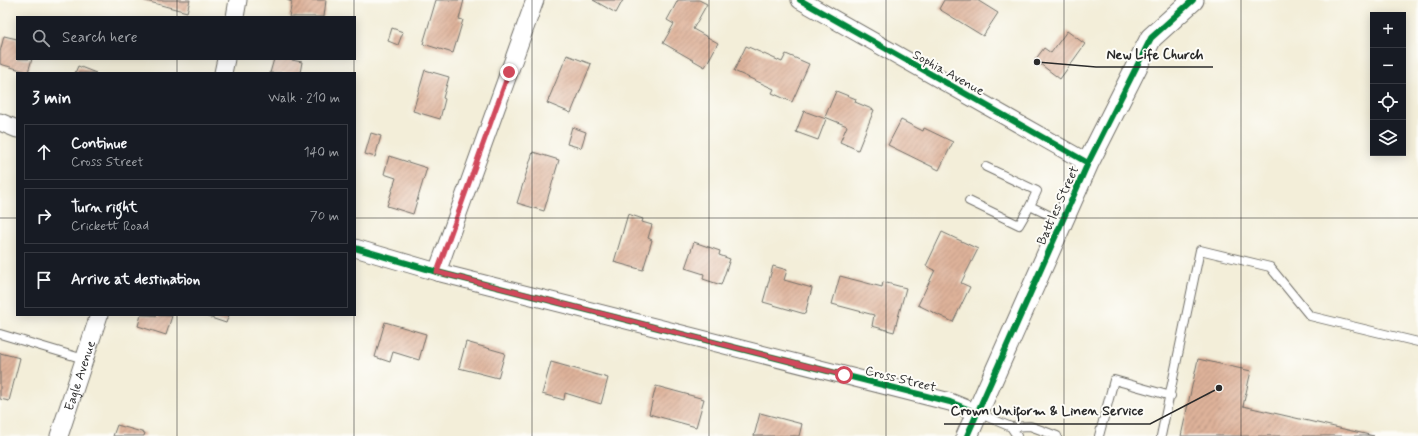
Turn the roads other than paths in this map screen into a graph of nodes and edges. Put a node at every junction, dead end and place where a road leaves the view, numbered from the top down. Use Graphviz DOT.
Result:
graph roads {
  1 [pos="238,0"];
  2 [pos="535,0"];
  3 [pos="800,0"];
  4 [pos="1193,0"];
  5 [pos="235,16"];
  6 [pos="226,60"];
  7 [pos="223,72"];
  8 [pos="0,122"];
  9 [pos="16,129"];
  10 [pos="1088,163"];
  11 [pos="986,167"];
  12 [pos="969,201"];
  13 [pos="1030,206"];
  14 [pos="1062,222"];
  15 [pos="356,248"];
  16 [pos="437,272"];
  17 [pos="99,316"];
  18 [pos="0,334"];
  19 [pos="1418,342"];
  20 [pos="84,359"];
  21 [pos="1171,396"];
  22 [pos="976,413"];
  23 [pos="1011,427"];
  24 [pos="59,436"];
  25 [pos="967,436"];
  26 [pos="1017,436"];
  27 [pos="1057,436"];
  28 [pos="1099,436"];
  29 [pos="1161,436"];
  1 -- 5 [label="street"];
  2 -- 16 [label="street"];
  3 -- 10 [label="street, Sophia Avenue"];
  4 -- 10 [label="street, Battles Street"];
  6 -- 7 [label="street"];
  8 -- 9 [label="street"];
  10 -- 14 [label="street, Battles Street"];
  11 -- 13 [label="lane"];
  12 -- 13 [label="lane"];
  13 -- 14 [label="lane"];
  14 -- 22 [label="street, Battles Street"];
  15 -- 16 [label="street, Cross Street"];
  16 -- 22 [label="street, Cross Street"];
  17 -- 20 [label="street, Eagle Avenue"];
  18 -- 20 [label="lane"];
  19 -- 21 [label="lane"];
  20 -- 24 [label="street, Eagle Avenue"];
  21 -- 28 [label="lane"];
  21 -- 29 [label="lane"];
  22 -- 23 [label="lane"];
  22 -- 25 [label="street, Battles Street"];
  23 -- 26 [label="lane"];
  23 -- 27 [label="lane"];
}
